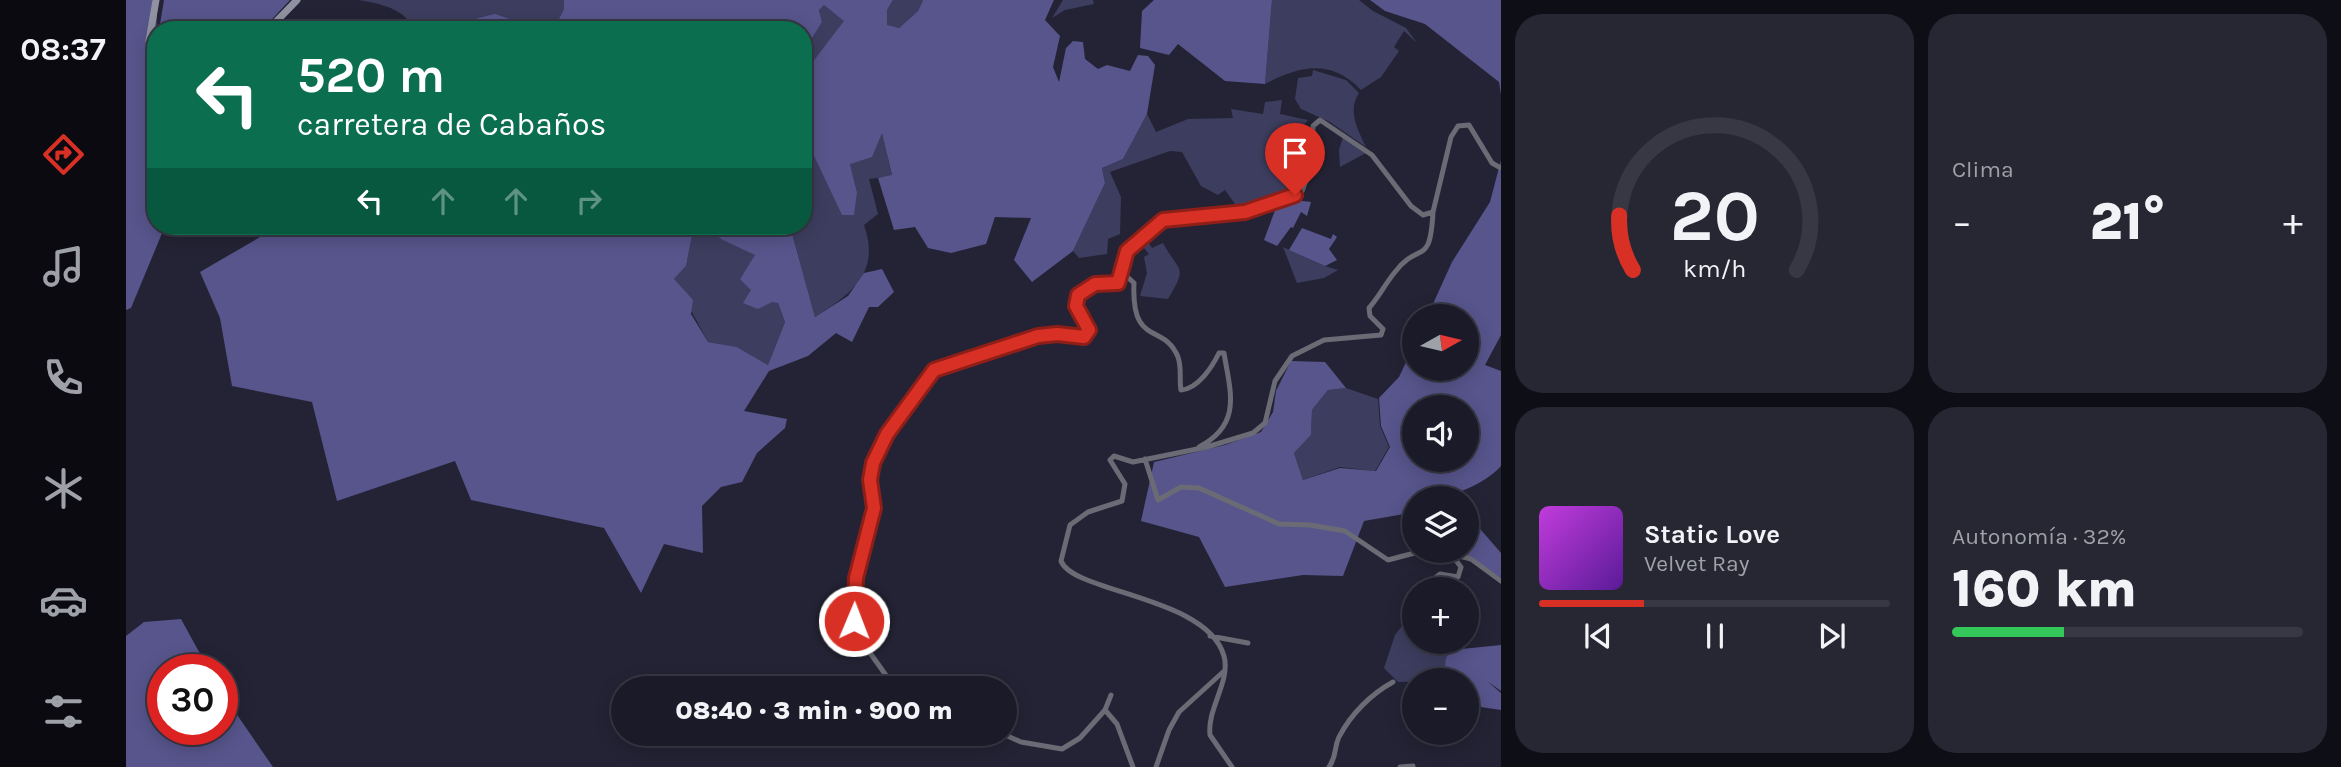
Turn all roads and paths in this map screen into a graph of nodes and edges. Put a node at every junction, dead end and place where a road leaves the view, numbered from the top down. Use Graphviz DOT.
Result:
graph roads {
  1 [pos="156,0"];
  2 [pos="297,0"];
  3 [pos="152,21"];
  4 [pos="277,21"];
  5 [pos="1501,168"];
  6 [pos="1433,212"];
  7 [pos="1123,273"];
  8 [pos="1192,450"];
  9 [pos="1145,459"];
  10 [pos="1402,557"];
  11 [pos="1476,563"];
  12 [pos="1436,577"];
  13 [pos="1458,577"];
  14 [pos="1501,581"];
  15 [pos="1210,636"];
  16 [pos="1248,643"];
  17 [pos="1224,671"];
  18 [pos="886,676"];
  19 [pos="1393,682"];
  20 [pos="1111,695"];
  21 [pos="1105,710"];
  22 [pos="1017,740"];
  23 [pos="1413,766"];
  24 [pos="1133,767"];
  25 [pos="1156,767"];
  26 [pos="1232,767"];
  27 [pos="1329,767"];
  28 [pos="1400,767"];
  1 -- 3 [label="street"];
  2 -- 4 [label="street"];
  5 -- 6 [label="street"];
  6 -- 7 [label="street"];
  6 -- 8 [label="street"];
  7 -- 8 [label="street"];
  7 -- 18 [label="street"];
  8 -- 9 [label="street"];
  9 -- 10 [label="street"];
  9 -- 15 [label="street"];
  11 -- 14 [label="street"];
  12 -- 13 [label="street"];
  15 -- 16 [label="street"];
  15 -- 17 [label="street"];
  17 -- 25 [label="street"];
  17 -- 26 [label="street"];
  19 -- 27 [label="street"];
  20 -- 21 [label="street"];
  21 -- 22 [label="street"];
  21 -- 24 [label="street"];
  23 -- 28 [label="street"];
}
